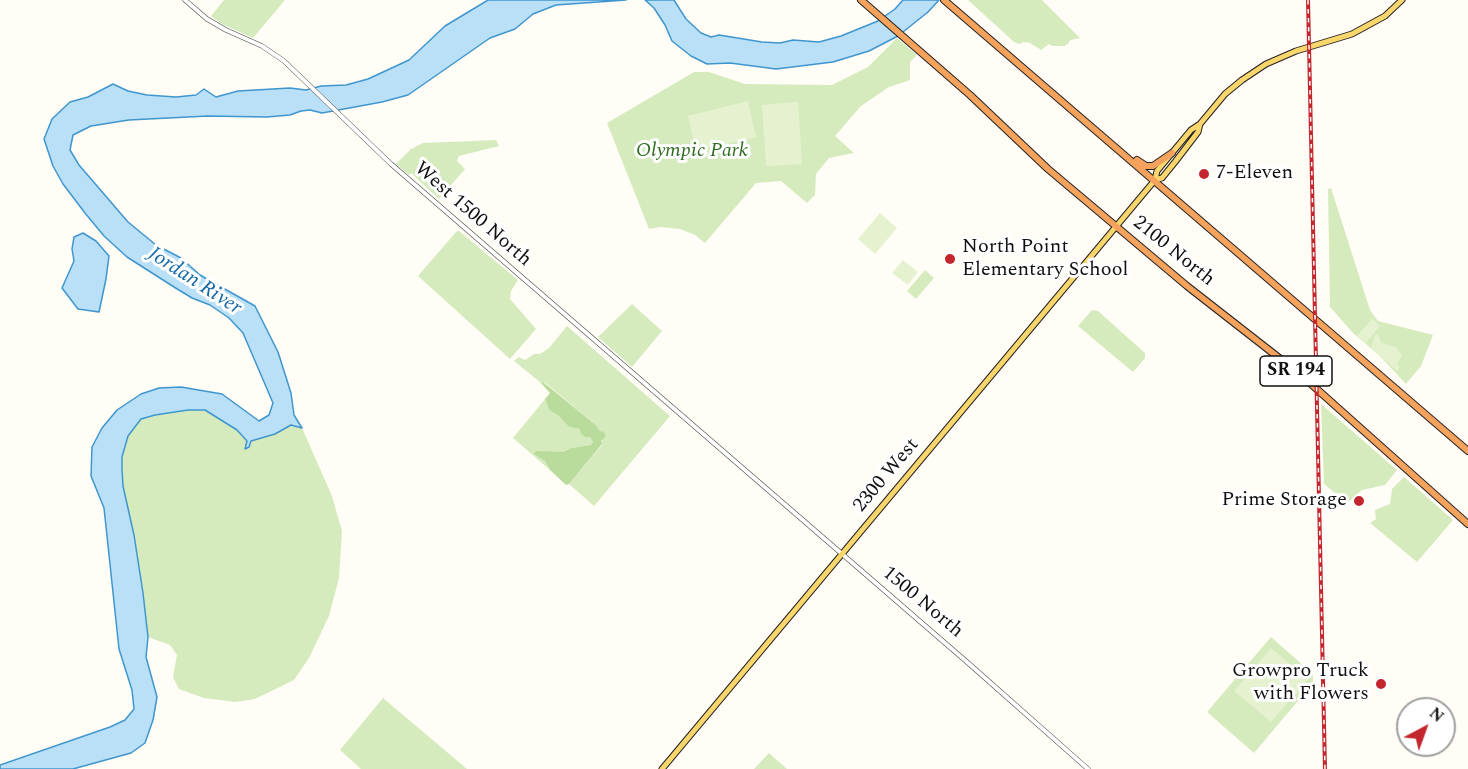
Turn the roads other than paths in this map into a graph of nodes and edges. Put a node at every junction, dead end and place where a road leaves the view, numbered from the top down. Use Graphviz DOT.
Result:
graph roads {
  1 [pos="185,0"];
  2 [pos="861,0"];
  3 [pos="944,0"];
  4 [pos="1402,0"];
  5 [pos="1200,124"];
  6 [pos="1108,140"];
  7 [pos="1172,153"];
  8 [pos="1155,180"];
  9 [pos="1116,227"];
  10 [pos="1468,451"];
  11 [pos="735,462"];
  12 [pos="1468,524"];
  13 [pos="841,554"];
  14 [pos="662,769"];
  15 [pos="1088,769"];
  1 -- 11 [label="street, West 1500 North"];
  2 -- 9 [label="highway, 2100 North / SR 194"];
  3 -- 6 [label="highway, 2100 North / SR 194"];
  4 -- 5 [label="main road"];
  5 -- 7 [label="main road"];
  5 -- 8 [label="main road"];
  6 -- 7 [label="highway"];
  6 -- 8 [label="highway, 2100 North / SR 194"];
  7 -- 8 [label="main road"];
  8 -- 9 [label="main road, 2300 West"];
  8 -- 10 [label="highway, 2100 North / SR 194"];
  9 -- 12 [label="highway, 2100 North / SR 194"];
  9 -- 13 [label="main road, 2300 West"];
  11 -- 13 [label="street, 1500 North"];
  13 -- 14 [label="main road, 2300 West"];
  13 -- 15 [label="street, 1500 North"];
}
